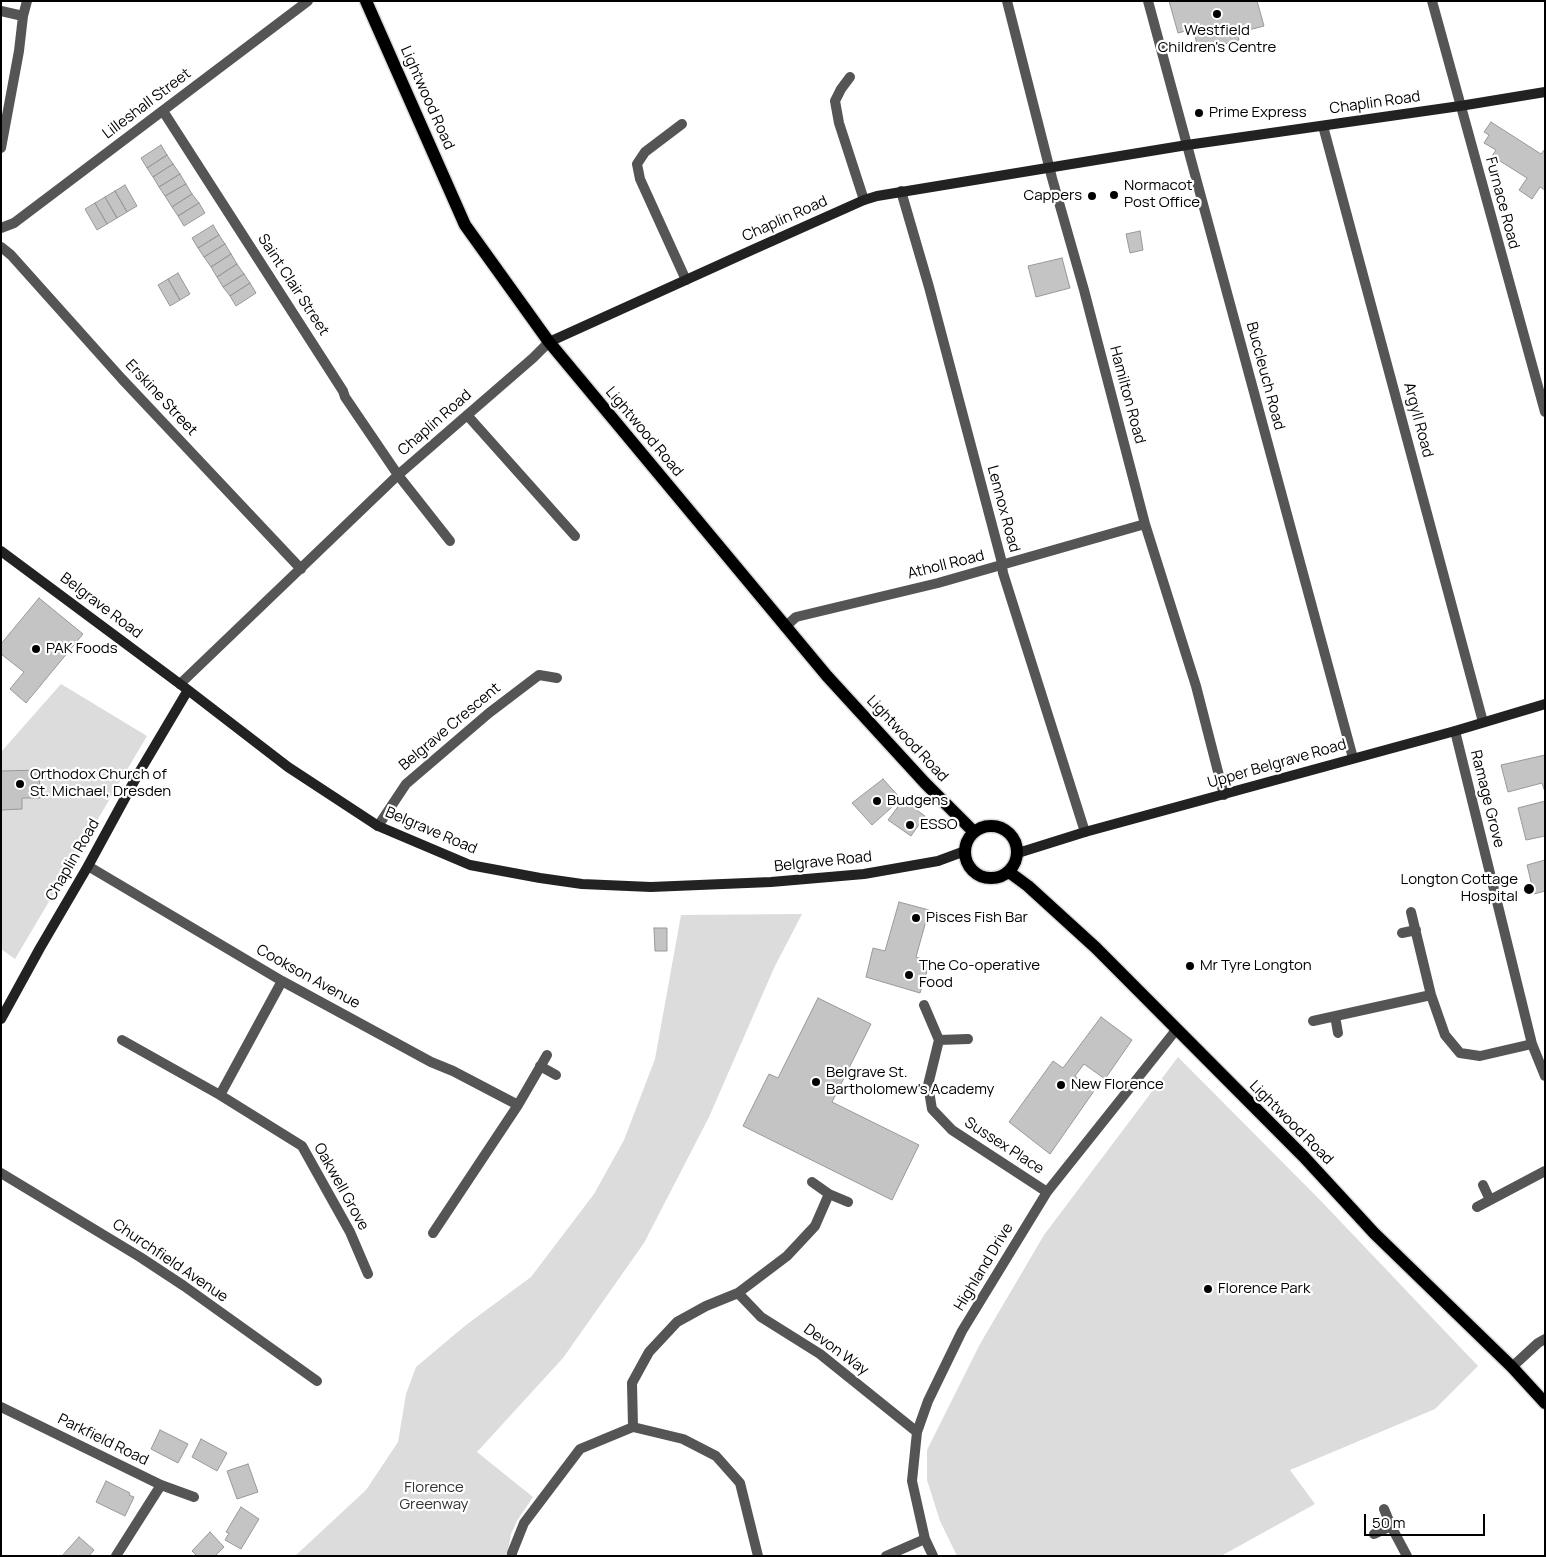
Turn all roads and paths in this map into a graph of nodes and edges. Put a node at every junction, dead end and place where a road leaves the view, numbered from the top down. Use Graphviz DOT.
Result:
graph roads {
  1 [pos="27,1"];
  2 [pos="308,1"];
  3 [pos="366,1"];
  4 [pos="1007,1"];
  5 [pos="1148,1"];
  6 [pos="1432,1"];
  7 [pos="1,11"];
  8 [pos="23,16"];
  9 [pos="850,77"];
  10 [pos="1545,92"];
  11 [pos="1460,106"];
  12 [pos="163,111"];
  13 [pos="682,124"];
  14 [pos="1323,126"];
  15 [pos="1187,145"];
  16 [pos="1,148"];
  17 [pos="1050,168"];
  18 [pos="902,191"];
  19 [pos="864,200"];
  20 [pos="1,228"];
  21 [pos="1,247"];
  22 [pos="686,280"];
  23 [pos="549,342"];
  24 [pos="1545,412"];
  25 [pos="467,415"];
  26 [pos="398,475"];
  27 [pos="1145,524"];
  28 [pos="575,536"];
  29 [pos="450,541"];
  30 [pos="1,551"];
  31 [pos="1002,566"];
  32 [pos="301,569"];
  33 [pos="786,627"];
  34 [pos="557,678"];
  35 [pos="184,687"];
  36 [pos="1545,704"];
  37 [pos="1483,722"];
  38 [pos="1455,731"];
  39 [pos="1353,758"];
  40 [pos="1224,795"];
  41 [pos="378,826"];
  42 [pos="974,832"];
  43 [pos="1085,832"];
  44 [pos="965,852"];
  45 [pos="1018,853"];
  46 [pos="88,866"];
  47 [pos="1009,872"];
  48 [pos="1411,912"];
  49 [pos="1416,930"];
  50 [pos="1402,933"];
  51 [pos="282,981"];
  52 [pos="1431,995"];
  53 [pos="924,1006"];
  54 [pos="1335,1016"];
  55 [pos="1,1020"];
  56 [pos="1313,1021"];
  57 [pos="1176,1030"];
  58 [pos="1338,1034"];
  59 [pos="968,1039"];
  60 [pos="122,1040"];
  61 [pos="939,1040"];
  62 [pos="1532,1044"];
  63 [pos="547,1055"];
  64 [pos="540,1066"];
  65 [pos="556,1076"];
  66 [pos="1545,1076"];
  67 [pos="220,1095"];
  68 [pos="518,1104"];
  69 [pos="1545,1171"];
  70 [pos="1,1173"];
  71 [pos="812,1182"];
  72 [pos="1483,1185"];
  73 [pos="1047,1192"];
  74 [pos="829,1194"];
  75 [pos="1490,1200"];
  76 [pos="848,1202"];
  77 [pos="1477,1207"];
  78 [pos="433,1234"];
  79 [pos="368,1274"];
  80 [pos="738,1293"];
  81 [pos="1545,1339"];
  82 [pos="1512,1367"];
  83 [pos="317,1381"];
  84 [pos="1545,1403"];
  85 [pos="1,1407"];
  86 [pos="632,1427"];
  87 [pos="917,1432"];
  88 [pos="161,1486"];
  89 [pos="194,1497"];
  90 [pos="1384,1509"];
  91 [pos="1391,1526"];
  92 [pos="1374,1534"];
  93 [pos="925,1538"];
  94 [pos="116,1556"];
  95 [pos="512,1556"];
  96 [pos="758,1556"];
  97 [pos="886,1556"];
  98 [pos="934,1556"];
  99 [pos="1407,1556"];
  1 -- 8 [label="street"];
  2 -- 12 [label="street, Lilleshall Street"];
  3 -- 23 [label="main road, Lightwood Road"];
  4 -- 17 [label="street, Hamilton Road"];
  5 -- 15 [label="street, Buccleuch Road"];
  6 -- 11 [label="street, Furnace Road"];
  7 -- 8 [label="street"];
  8 -- 16 [label="street"];
  9 -- 19 [label="street"];
  10 -- 11 [label="street, Chaplin Road"];
  11 -- 14 [label="street, Chaplin Road"];
  11 -- 24 [label="street, Furnace Road"];
  12 -- 20 [label="street, Lilleshall Street"];
  12 -- 26 [label="street, Saint Clair Street"];
  13 -- 22 [label="street"];
  14 -- 15 [label="street, Chaplin Road"];
  14 -- 37 [label="street, Argyll Road"];
  15 -- 17 [label="street, Chaplin Road"];
  15 -- 39 [label="street, Buccleuch Road"];
  17 -- 18 [label="street, Chaplin Road"];
  17 -- 27 [label="street, Hamilton Road"];
  18 -- 19 [label="street, Chaplin Road"];
  18 -- 31 [label="street, Lennox Road"];
  19 -- 22 [label="street, Chaplin Road"];
  21 -- 32 [label="street, Erskine Street"];
  22 -- 23 [label="street, Chaplin Road"];
  23 -- 25 [label="street, Chaplin Road"];
  23 -- 33 [label="main road, Lightwood Road"];
  25 -- 26 [label="street, Chaplin Road"];
  25 -- 28 [label="street"];
  26 -- 29 [label="street, Saint Clair Street"];
  26 -- 32 [label="street, Chaplin Road"];
  27 -- 31 [label="street, Atholl Road"];
  27 -- 40 [label="street, Hamilton Road"];
  30 -- 35 [label="street, Belgrave Road"];
  31 -- 33 [label="street, Atholl Road"];
  31 -- 43 [label="street, Lennox Road"];
  32 -- 35 [label="street, Chaplin Road"];
  33 -- 42 [label="main road, Lightwood Road"];
  34 -- 41 [label="street, Belgrave Crescent"];
  35 -- 41 [label="street, Belgrave Road"];
  35 -- 46 [label="street, Chaplin Road"];
  36 -- 37 [label="street, Upper Belgrave Road"];
  37 -- 38 [label="street, Upper Belgrave Road"];
  38 -- 39 [label="street, Upper Belgrave Road"];
  38 -- 62 [label="street, Ramage Grove"];
  39 -- 40 [label="street, Upper Belgrave Road"];
  40 -- 43 [label="street, Upper Belgrave Road"];
  41 -- 44 [label="street, Belgrave Road"];
  42 -- 44 [label="main road"];
  42 -- 45 [label="main road"];
  43 -- 45 [label="street, Upper Belgrave Road"];
  44 -- 47 [label="main road"];
  45 -- 47 [label="main road"];
  46 -- 51 [label="street, Cookson Avenue"];
  46 -- 55 [label="street, Chaplin Road"];
  47 -- 57 [label="main road, Lightwood Road"];
  48 -- 49 [label="street"];
  49 -- 50 [label="street"];
  49 -- 52 [label="street"];
  51 -- 67 [label="street"];
  51 -- 68 [label="street, Cookson Avenue"];
  52 -- 54 [label="street"];
  52 -- 62 [label="street"];
  53 -- 61 [label="street"];
  54 -- 56 [label="street"];
  54 -- 58 [label="street"];
  57 -- 73 [label="street, Highland Drive"];
  57 -- 82 [label="main road, Lightwood Road"];
  59 -- 61 [label="street"];
  60 -- 67 [label="street, Oakwell Grove"];
  61 -- 73 [label="street, Sussex Place"];
  62 -- 66 [label="street, Ramage Grove"];
  63 -- 64 [label="street"];
  64 -- 65 [label="street"];
  64 -- 68 [label="street"];
  67 -- 79 [label="street, Oakwell Grove"];
  68 -- 78 [label="street"];
  69 -- 75 [label="street"];
  70 -- 83 [label="street, Churchfield Avenue"];
  71 -- 74 [label="street"];
  72 -- 75 [label="street"];
  73 -- 87 [label="street, Highland Drive"];
  74 -- 76 [label="street"];
  74 -- 80 [label="street"];
  75 -- 77 [label="street"];
  80 -- 86 [label="street"];
  80 -- 87 [label="street, Devon Way"];
  81 -- 82 [label="street"];
  82 -- 84 [label="main road, Lightwood Road"];
  85 -- 88 [label="street, Parkfield Road"];
  86 -- 95 [label="street"];
  86 -- 96 [label="street"];
  87 -- 93 [label="street, Highland Drive"];
  88 -- 89 [label="street, Parkfield Road"];
  88 -- 94 [label="street"];
  90 -- 91 [label="street"];
  91 -- 92 [label="street"];
  91 -- 99 [label="street"];
  93 -- 97 [label="street"];
  93 -- 98 [label="street, Highland Drive"];
}
